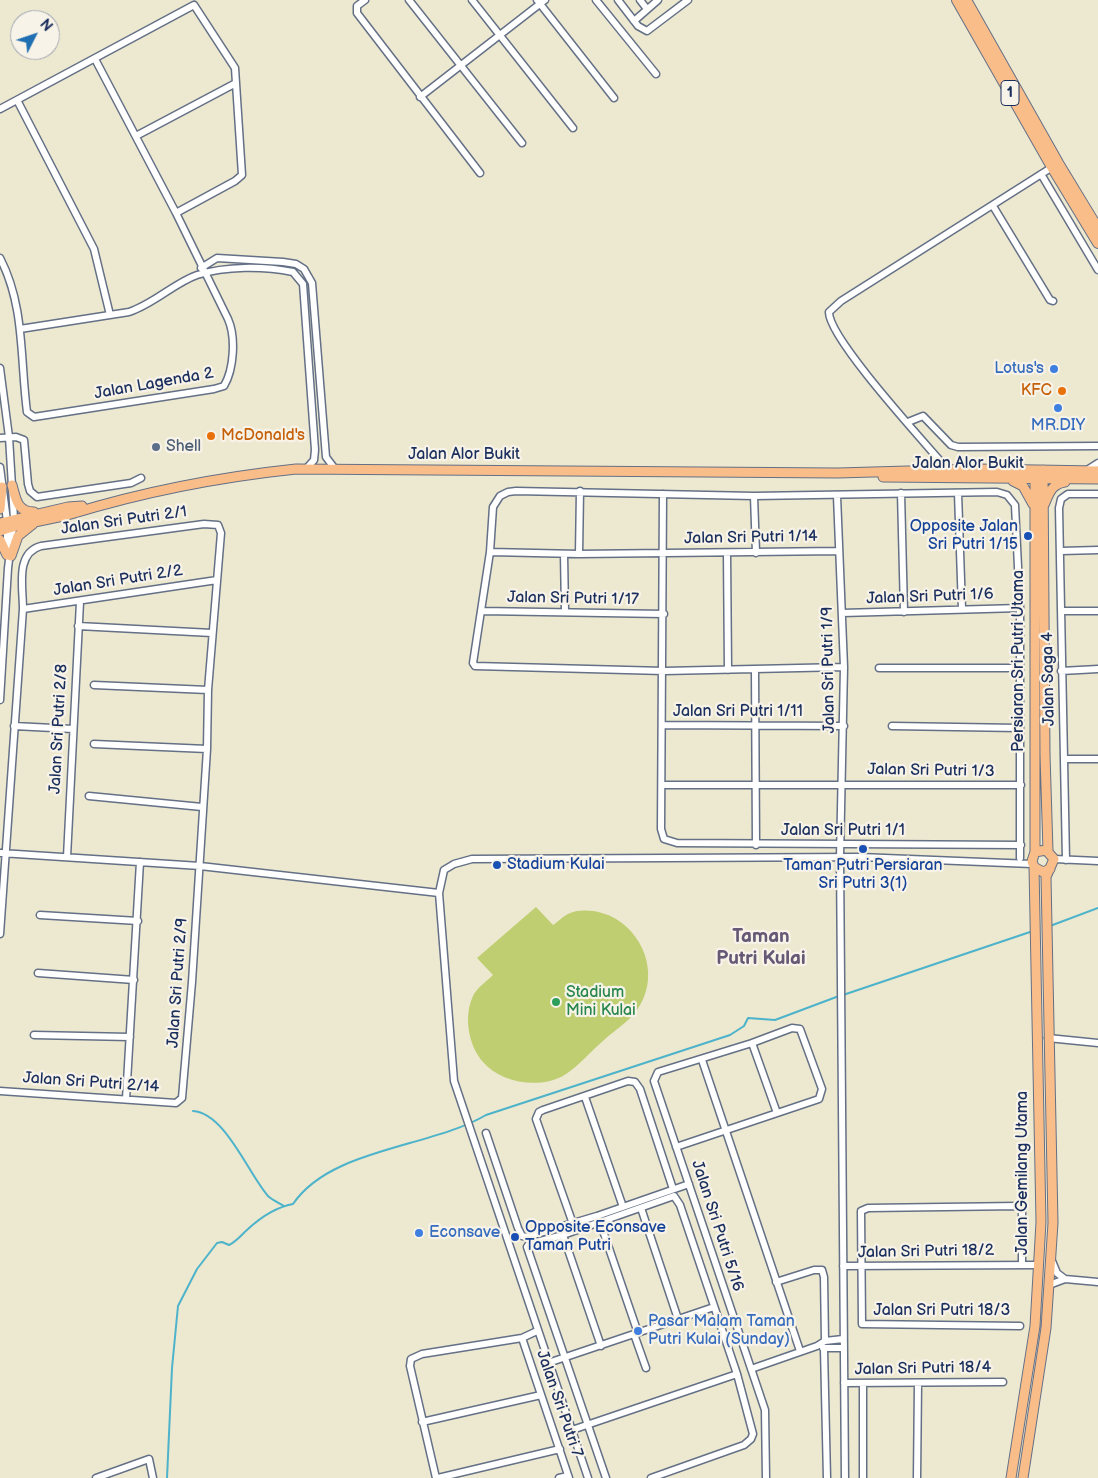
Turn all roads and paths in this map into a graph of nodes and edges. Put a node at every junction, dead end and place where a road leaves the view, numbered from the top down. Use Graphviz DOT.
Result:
graph roads {
  1 [pos="365,0"];
  2 [pos="409,0"];
  3 [pos="472,0"];
  4 [pos="596,0"];
  5 [pos="618,0"];
  6 [pos="640,0"];
  7 [pos="658,0"];
  8 [pos="688,0"];
  9 [pos="957,0"];
  10 [pos="966,0"];
  11 [pos="540,1"];
  12 [pos="647,9"];
  13 [pos="634,21"];
  14 [pos="500,36"];
  15 [pos="95,59"];
  16 [pos="461,66"];
  17 [pos="656,74"];
  18 [pos="236,83"];
  19 [pos="420,97"];
  20 [pos="614,98"];
  21 [pos="17,100"];
  22 [pos="0,109"];
  23 [pos="573,128"];
  24 [pos="136,136"];
  25 [pos="522,143"];
  26 [pos="1055,165"];
  27 [pos="480,173"];
  28 [pos="1040,174"];
  29 [pos="993,206"];
  30 [pos="176,213"];
  31 [pos="1098,229"];
  32 [pos="1098,243"];
  33 [pos="0,258"];
  34 [pos="203,266"];
  35 [pos="1098,270"];
  36 [pos="206,274"];
  37 [pos="197,275"];
  38 [pos="1053,301"];
  39 [pos="110,315"];
  40 [pos="20,329"];
  41 [pos="0,368"];
  42 [pos="908,422"];
  43 [pos="9,437"];
  44 [pos="0,438"];
  45 [pos="1098,446"];
  46 [pos="1098,463"];
  47 [pos="0,467"];
  48 [pos="306,469"];
  49 [pos="336,469"];
  50 [pos="949,470"];
  51 [pos="1098,471"];
  52 [pos="838,473"];
  53 [pos="1039,475"];
  54 [pos="1084,475"];
  55 [pos="141,478"];
  56 [pos="955,479"];
  57 [pos="1098,479"];
  58 [pos="1009,480"];
  59 [pos="7,486"];
  60 [pos="580,491"];
  61 [pos="902,493"];
  62 [pos="958,493"];
  63 [pos="663,494"];
  64 [pos="1098,494"];
  65 [pos="754,496"];
  66 [pos="837,496"];
  67 [pos="1044,505"];
  68 [pos="1034,507"];
  69 [pos="0,509"];
  70 [pos="51,514"];
  71 [pos="7,525"];
  72 [pos="218,526"];
  73 [pos="0,540"];
  74 [pos="1098,550"];
  75 [pos="839,551"];
  76 [pos="1062,551"];
  77 [pos="490,552"];
  78 [pos="663,553"];
  79 [pos="727,553"];
  80 [pos="756,553"];
  81 [pos="564,554"];
  82 [pos="578,554"];
  83 [pos="9,556"];
  84 [pos="217,580"];
  85 [pos="80,602"];
  86 [pos="1020,608"];
  87 [pos="23,609"];
  88 [pos="962,609"];
  89 [pos="482,611"];
  90 [pos="1062,611"];
  91 [pos="1098,611"];
  92 [pos="565,612"];
  93 [pos="904,612"];
  94 [pos="842,613"];
  95 [pos="664,614"];
  96 [pos="78,626"];
  97 [pos="212,633"];
  98 [pos="844,667"];
  99 [pos="879,668"];
  100 [pos="1020,668"];
  101 [pos="1098,669"];
  102 [pos="728,670"];
  103 [pos="756,670"];
  104 [pos="664,671"];
  105 [pos="1061,671"];
  106 [pos="94,685"];
  107 [pos="208,690"];
  108 [pos="0,700"];
  109 [pos="662,725"];
  110 [pos="14,726"];
  111 [pos="756,726"];
  112 [pos="844,726"];
  113 [pos="892,726"];
  114 [pos="1020,728"];
  115 [pos="73,729"];
  116 [pos="94,744"];
  117 [pos="207,749"];
  118 [pos="1064,759"];
  119 [pos="1098,759"];
  120 [pos="841,784"];
  121 [pos="663,785"];
  122 [pos="755,785"];
  123 [pos="1021,785"];
  124 [pos="89,796"];
  125 [pos="202,807"];
  126 [pos="840,844"];
  127 [pos="756,845"];
  128 [pos="1022,845"];
  129 [pos="1048,851"];
  130 [pos="2,853"];
  131 [pos="67,857"];
  132 [pos="840,857"];
  133 [pos="1020,858"];
  134 [pos="1054,859"];
  135 [pos="1033,860"];
  136 [pos="1066,860"];
  137 [pos="1008,861"];
  138 [pos="1098,861"];
  139 [pos="140,862"];
  140 [pos="200,866"];
  141 [pos="1050,869"];
  142 [pos="439,893"];
  143 [pos="40,915"];
  144 [pos="138,921"];
  145 [pos="0,934"];
  146 [pos="38,973"];
  147 [pos="134,980"];
  148 [pos="34,1035"];
  149 [pos="130,1037"];
  150 [pos="1048,1038"];
  151 [pos="752,1043"];
  152 [pos="1098,1043"];
  153 [pos="702,1060"];
  154 [pos="0,1091"];
  155 [pos="585,1097"];
  156 [pos="126,1099"];
  157 [pos="180,1102"];
  158 [pos="777,1113"];
  159 [pos="726,1131"];
  160 [pos="486,1133"];
  161 [pos="676,1147"];
  162 [pos="689,1184"];
  163 [pos="674,1192"];
  164 [pos="623,1207"];
  165 [pos="641,1208"];
  166 [pos="600,1222"];
  167 [pos="573,1224"];
  168 [pos="563,1235"];
  169 [pos="1050,1257"];
  170 [pos="1022,1265"];
  171 [pos="1038,1265"];
  172 [pos="843,1266"];
  173 [pos="861,1266"];
  174 [pos="1065,1279"];
  175 [pos="776,1282"];
  176 [pos="1098,1282"];
  177 [pos="1048,1285"];
  178 [pos="714,1307"];
  179 [pos="678,1319"];
  180 [pos="1020,1326"];
  181 [pos="538,1331"];
  182 [pos="636,1334"];
  183 [pos="522,1338"];
  184 [pos="842,1339"];
  185 [pos="825,1341"];
  186 [pos="602,1346"];
  187 [pos="817,1346"];
  188 [pos="842,1348"];
  189 [pos="824,1349"];
  190 [pos="800,1351"];
  191 [pos="564,1358"];
  192 [pos="548,1363"];
  193 [pos="646,1368"];
  194 [pos="751,1369"];
  195 [pos="737,1374"];
  196 [pos="1003,1382"];
  197 [pos="844,1383"];
  198 [pos="918,1383"];
  199 [pos="863,1384"];
  200 [pos="541,1395"];
  201 [pos="422,1422"];
  202 [pos="587,1425"];
  203 [pos="572,1430"];
  204 [pos="560,1449"];
  205 [pos="568,1477"];
  206 [pos="96,1478"];
  207 [pos="153,1478"];
  208 [pos="437,1478"];
  209 [pos="559,1478"];
  210 [pos="588,1478"];
  211 [pos="606,1478"];
  212 [pos="651,1478"];
  213 [pos="766,1478"];
  214 [pos="827,1478"];
  215 [pos="844,1478"];
  216 [pos="863,1478"];
  217 [pos="917,1478"];
  218 [pos="1011,1478"];
  219 [pos="1023,1478"];
  1 -- 19 [label="street"];
  2 -- 16 [label="street"];
  3 -- 14 [label="street"];
  4 -- 17 [label="street"];
  5 -- 13 [label="street"];
  6 -- 12 [label="street"];
  7 -- 12 [label="street"];
  8 -- 13 [label="street"];
  9 -- 26 [label="highway, 1"];
  10 -- 26 [label="highway, 1"];
  11 -- 14 [label="street"];
  11 -- 20 [label="street"];
  12 -- 13 [label="street"];
  14 -- 16 [label="street"];
  14 -- 23 [label="street"];
  15 -- 18 [label="street"];
  15 -- 21 [label="street"];
  15 -- 24 [label="street"];
  16 -- 19 [label="street"];
  16 -- 25 [label="street"];
  18 -- 24 [label="street"];
  18 -- 30 [label="street"];
  19 -- 27 [label="street"];
  21 -- 22 [label="street"];
  21 -- 39 [label="street"];
  24 -- 30 [label="street"];
  26 -- 28 [label="street"];
  26 -- 31 [label="highway, 1"];
  26 -- 32 [label="highway, 1"];
  28 -- 29 [label="street"];
  28 -- 35 [label="street"];
  29 -- 38 [label="street"];
  29 -- 42 [label="street"];
  30 -- 34 [label="street"];
  33 -- 40 [label="street"];
  34 -- 36 [label="street"];
  34 -- 37 [label="street"];
  34 -- 49 [label="street"];
  36 -- 37 [label="street"];
  36 -- 40 [label="street, Jalan Lagenda 2"];
  36 -- 48 [label="street"];
  37 -- 39 [label="street"];
  39 -- 40 [label="street"];
  41 -- 43 [label="street"];
  42 -- 45 [label="street"];
  42 -- 50 [label="street"];
  43 -- 44 [label="street"];
  43 -- 55 [label="street"];
  43 -- 59 [label="street"];
  46 -- 54 [label="street"];
  47 -- 59 [label="street"];
  48 -- 49 [label="main road, Jalan Alor Bukit"];
  48 -- 70 [label="main road, Jalan Alor Bukit"];
  49 -- 52 [label="main road, Jalan Alor Bukit"];
  50 -- 52 [label="main road, Jalan Alor Bukit"];
  50 -- 53 [label="main road, Jalan Alor Bukit"];
  50 -- 56 [label="street"];
  51 -- 54 [label="main road, Jalan Alor Bukit"];
  52 -- 56 [label="main road, Jalan Alor Bukit"];
  53 -- 54 [label="main road, Jalan Alor Bukit"];
  53 -- 58 [label="main road, Jalan Alor Bukit"];
  53 -- 67 [label="main road, Persiaran Sri Putri Utama"];
  53 -- 68 [label="main road, Persiaran Sri Putri Utama"];
  54 -- 57 [label="main road, Jalan Alor Bukit"];
  54 -- 67 [label="main road"];
  56 -- 58 [label="main road, Jalan Alor Bukit"];
  58 -- 68 [label="main road"];
  59 -- 69 [label="main road"];
  59 -- 70 [label="main road"];
  59 -- 71 [label="street"];
  60 -- 63 [label="street"];
  60 -- 77 [label="street"];
  60 -- 82 [label="street"];
  61 -- 62 [label="street"];
  61 -- 66 [label="street"];
  61 -- 93 [label="street"];
  62 -- 86 [label="street"];
  62 -- 88 [label="street"];
  63 -- 65 [label="street"];
  63 -- 78 [label="street"];
  64 -- 76 [label="street, Jalan Saga 4"];
  65 -- 66 [label="street"];
  65 -- 80 [label="street"];
  66 -- 75 [label="street, Jalan Sri Putri 1/9"];
  67 -- 129 [label="main road, Persiaran Sri Putri Utama"];
  68 -- 135 [label="main road, Persiaran Sri Putri Utama"];
  70 -- 71 [label="main road, Jalan Alor Bukit"];
  70 -- 83 [label="main road"];
  71 -- 83 [label="street"];
  72 -- 84 [label="street, Jalan Sri Putri 2/9"];
  72 -- 87 [label="street, Jalan Sri Putri 2/1"];
  73 -- 83 [label="main road"];
  74 -- 76 [label="street"];
  75 -- 80 [label="street, Jalan Sri Putri 1/14"];
  75 -- 94 [label="street, Jalan Sri Putri 1/9"];
  76 -- 90 [label="street, Jalan Saga 4"];
  77 -- 81 [label="street, Jalan Sri Putri 1/14"];
  77 -- 89 [label="street"];
  78 -- 79 [label="street, Jalan Sri Putri 1/14"];
  78 -- 82 [label="street, Jalan Sri Putri 1/14"];
  78 -- 95 [label="street"];
  79 -- 80 [label="street, Jalan Sri Putri 1/14"];
  79 -- 102 [label="street"];
  81 -- 82 [label="street, Jalan Sri Putri 1/14"];
  81 -- 92 [label="street"];
  83 -- 108 [label="street"];
  84 -- 85 [label="street, Jalan Sri Putri 2/2"];
  84 -- 97 [label="street, Jalan Sri Putri 2/9"];
  85 -- 87 [label="street, Jalan Sri Putri 2/2"];
  85 -- 96 [label="street, Jalan Sri Putri 2/8"];
  86 -- 88 [label="street, Jalan Sri Putri 1/6"];
  86 -- 100 [label="street"];
  87 -- 110 [label="street"];
  88 -- 93 [label="street, Jalan Sri Putri 1/6"];
  89 -- 92 [label="street, Jalan Sri Putri 1/17"];
  89 -- 104 [label="street"];
  90 -- 91 [label="street"];
  90 -- 105 [label="street, Jalan Saga 4"];
  92 -- 95 [label="street, Jalan Sri Putri 1/17"];
  93 -- 94 [label="street, Jalan Sri Putri 1/6"];
  94 -- 98 [label="street, Jalan Sri Putri 1/9"];
  95 -- 104 [label="street"];
  96 -- 97 [label="street"];
  96 -- 115 [label="street, Jalan Sri Putri 2/8"];
  97 -- 107 [label="street, Jalan Sri Putri 2/9"];
  98 -- 103 [label="street"];
  98 -- 112 [label="street, Jalan Sri Putri 1/9"];
  99 -- 100 [label="street"];
  100 -- 114 [label="street"];
  101 -- 105 [label="street"];
  102 -- 103 [label="street"];
  102 -- 104 [label="street"];
  103 -- 111 [label="street"];
  104 -- 109 [label="street"];
  105 -- 118 [label="street, Jalan Saga 4"];
  106 -- 107 [label="street"];
  107 -- 117 [label="street, Jalan Sri Putri 2/9"];
  109 -- 111 [label="street, Jalan Sri Putri 1/11"];
  109 -- 121 [label="street"];
  110 -- 115 [label="street"];
  110 -- 130 [label="street"];
  111 -- 112 [label="street, Jalan Sri Putri 1/11"];
  111 -- 122 [label="street"];
  112 -- 120 [label="street, Jalan Sri Putri 1/9"];
  113 -- 114 [label="street"];
  114 -- 123 [label="street"];
  115 -- 131 [label="street, Jalan Sri Putri 2/8"];
  116 -- 117 [label="street"];
  117 -- 125 [label="street, Jalan Sri Putri 2/9"];
  118 -- 119 [label="street"];
  118 -- 136 [label="street, Jalan Saga 4"];
  120 -- 122 [label="street, Jalan Sri Putri 1/3"];
  120 -- 123 [label="street, Jalan Sri Putri 1/3"];
  120 -- 126 [label="street, Jalan Sri Putri 1/9"];
  121 -- 122 [label="street, Jalan Sri Putri 1/3"];
  121 -- 127 [label="street, Jalan Sri Putri 1/1"];
  122 -- 127 [label="street"];
  123 -- 128 [label="street"];
  124 -- 125 [label="street"];
  125 -- 140 [label="street, Jalan Sri Putri 2/9"];
  126 -- 127 [label="street, Jalan Sri Putri 1/1"];
  126 -- 128 [label="street, Jalan Sri Putri 1/1"];
  126 -- 132 [label="street, Jalan Sri Putri 1/9"];
  128 -- 133 [label="street"];
  129 -- 134 [label="main road"];
  129 -- 135 [label="main road"];
  130 -- 131 [label="street"];
  130 -- 145 [label="street"];
  131 -- 139 [label="street"];
  132 -- 137 [label="street"];
  132 -- 142 [label="street"];
  132 -- 172 [label="street, Jalan Sri Putri 1/9"];
  133 -- 135 [label="street"];
  133 -- 137 [label="street"];
  134 -- 136 [label="street"];
  134 -- 141 [label="main road"];
  135 -- 137 [label="street"];
  135 -- 141 [label="main road"];
  135 -- 171 [label="main road, Jalan Gemilang Utama"];
  136 -- 138 [label="street"];
  139 -- 140 [label="street"];
  139 -- 144 [label="street"];
  140 -- 142 [label="street"];
  140 -- 157 [label="street, Jalan Sri Putri 2/9"];
  141 -- 150 [label="main road, Jalan Gemilang Utama"];
  142 -- 181 [label="street"];
  143 -- 144 [label="street"];
  144 -- 147 [label="street"];
  146 -- 147 [label="street"];
  147 -- 149 [label="street"];
  148 -- 149 [label="street"];
  149 -- 156 [label="street"];
  150 -- 152 [label="street"];
  150 -- 169 [label="main road, Jalan Gemilang Utama"];
  151 -- 153 [label="street"];
  151 -- 158 [label="street"];
  151 -- 158 [label="street"];
  153 -- 159 [label="street"];
  153 -- 161 [label="street, Jalan Sri Putri 5/16"];
  154 -- 156 [label="street, Jalan Sri Putri 2/14"];
  155 -- 163 [label="street"];
  155 -- 164 [label="street"];
  155 -- 167 [label="street"];
  156 -- 157 [label="street, Jalan Sri Putri 2/14"];
  158 -- 159 [label="street"];
  159 -- 161 [label="street"];
  159 -- 175 [label="street"];
  160 -- 167 [label="street"];
  161 -- 162 [label="street, Jalan Sri Putri 5/16"];
  162 -- 163 [label="street"];
  162 -- 194 [label="street, Jalan Sri Putri 5/16"];
  163 -- 164 [label="street"];
  163 -- 165 [label="street"];
  163 -- 178 [label="street"];
  164 -- 167 [label="street"];
  165 -- 166 [label="street"];
  165 -- 179 [label="street"];
  166 -- 168 [label="street"];
  166 -- 182 [label="street"];
  168 -- 186 [label="street"];
  168 -- 191 [label="street"];
  169 -- 174 [label="street"];
  169 -- 177 [label="main road, Jalan Gemilang Utama"];
  170 -- 171 [label="street, Jalan Sri Putri 18/2"];
  170 -- 173 [label="street, Jalan Sri Putri 18/2"];
  170 -- 173 [label="street"];
  171 -- 218 [label="main road, Jalan Gemilang Utama"];
  172 -- 173 [label="street, Jalan Sri Putri 18/2"];
  172 -- 184 [label="street, Jalan Sri Putri 1/9"];
  173 -- 180 [label="street, Jalan Sri Putri 18/3"];
  174 -- 176 [label="street"];
  174 -- 177 [label="street"];
  175 -- 185 [label="street"];
  175 -- 190 [label="street"];
  177 -- 219 [label="main road, Jalan Gemilang Utama"];
  178 -- 179 [label="street"];
  178 -- 195 [label="street"];
  179 -- 182 [label="street"];
  181 -- 183 [label="street"];
  181 -- 192 [label="street"];
  182 -- 186 [label="street"];
  182 -- 193 [label="street"];
  183 -- 200 [label="street, Jalan Sri Putri 7"];
  183 -- 201 [label="street"];
  184 -- 185 [label="street"];
  184 -- 188 [label="street, Jalan Sri Putri 1/9"];
  185 -- 187 [label="street"];
  186 -- 191 [label="street"];
  187 -- 189 [label="street"];
  187 -- 190 [label="street"];
  188 -- 189 [label="street"];
  188 -- 197 [label="street, Jalan Sri Putri 1/9"];
  189 -- 214 [label="street"];
  190 -- 194 [label="street"];
  191 -- 192 [label="street"];
  191 -- 202 [label="street"];
  192 -- 203 [label="street"];
  194 -- 213 [label="street, Jalan Sri Putri 5/16"];
  195 -- 202 [label="street"];
  195 -- 212 [label="street"];
  196 -- 198 [label="street, Jalan Sri Putri 18/4"];
  197 -- 199 [label="street, Jalan Sri Putri 18/4"];
  197 -- 215 [label="street, Jalan Sri Putri 1/9"];
  198 -- 199 [label="street, Jalan Sri Putri 18/4"];
  198 -- 217 [label="street"];
  199 -- 216 [label="street"];
  200 -- 201 [label="street"];
  200 -- 204 [label="street, Jalan Sri Putri 7"];
  201 -- 208 [label="street"];
  202 -- 203 [label="street"];
  202 -- 211 [label="street"];
  203 -- 210 [label="street"];
  204 -- 205 [label="street, Jalan Sri Putri 7"];
  204 -- 208 [label="street"];
  205 -- 209 [label="street"];
  206 -- 207 [label="street"];
}
